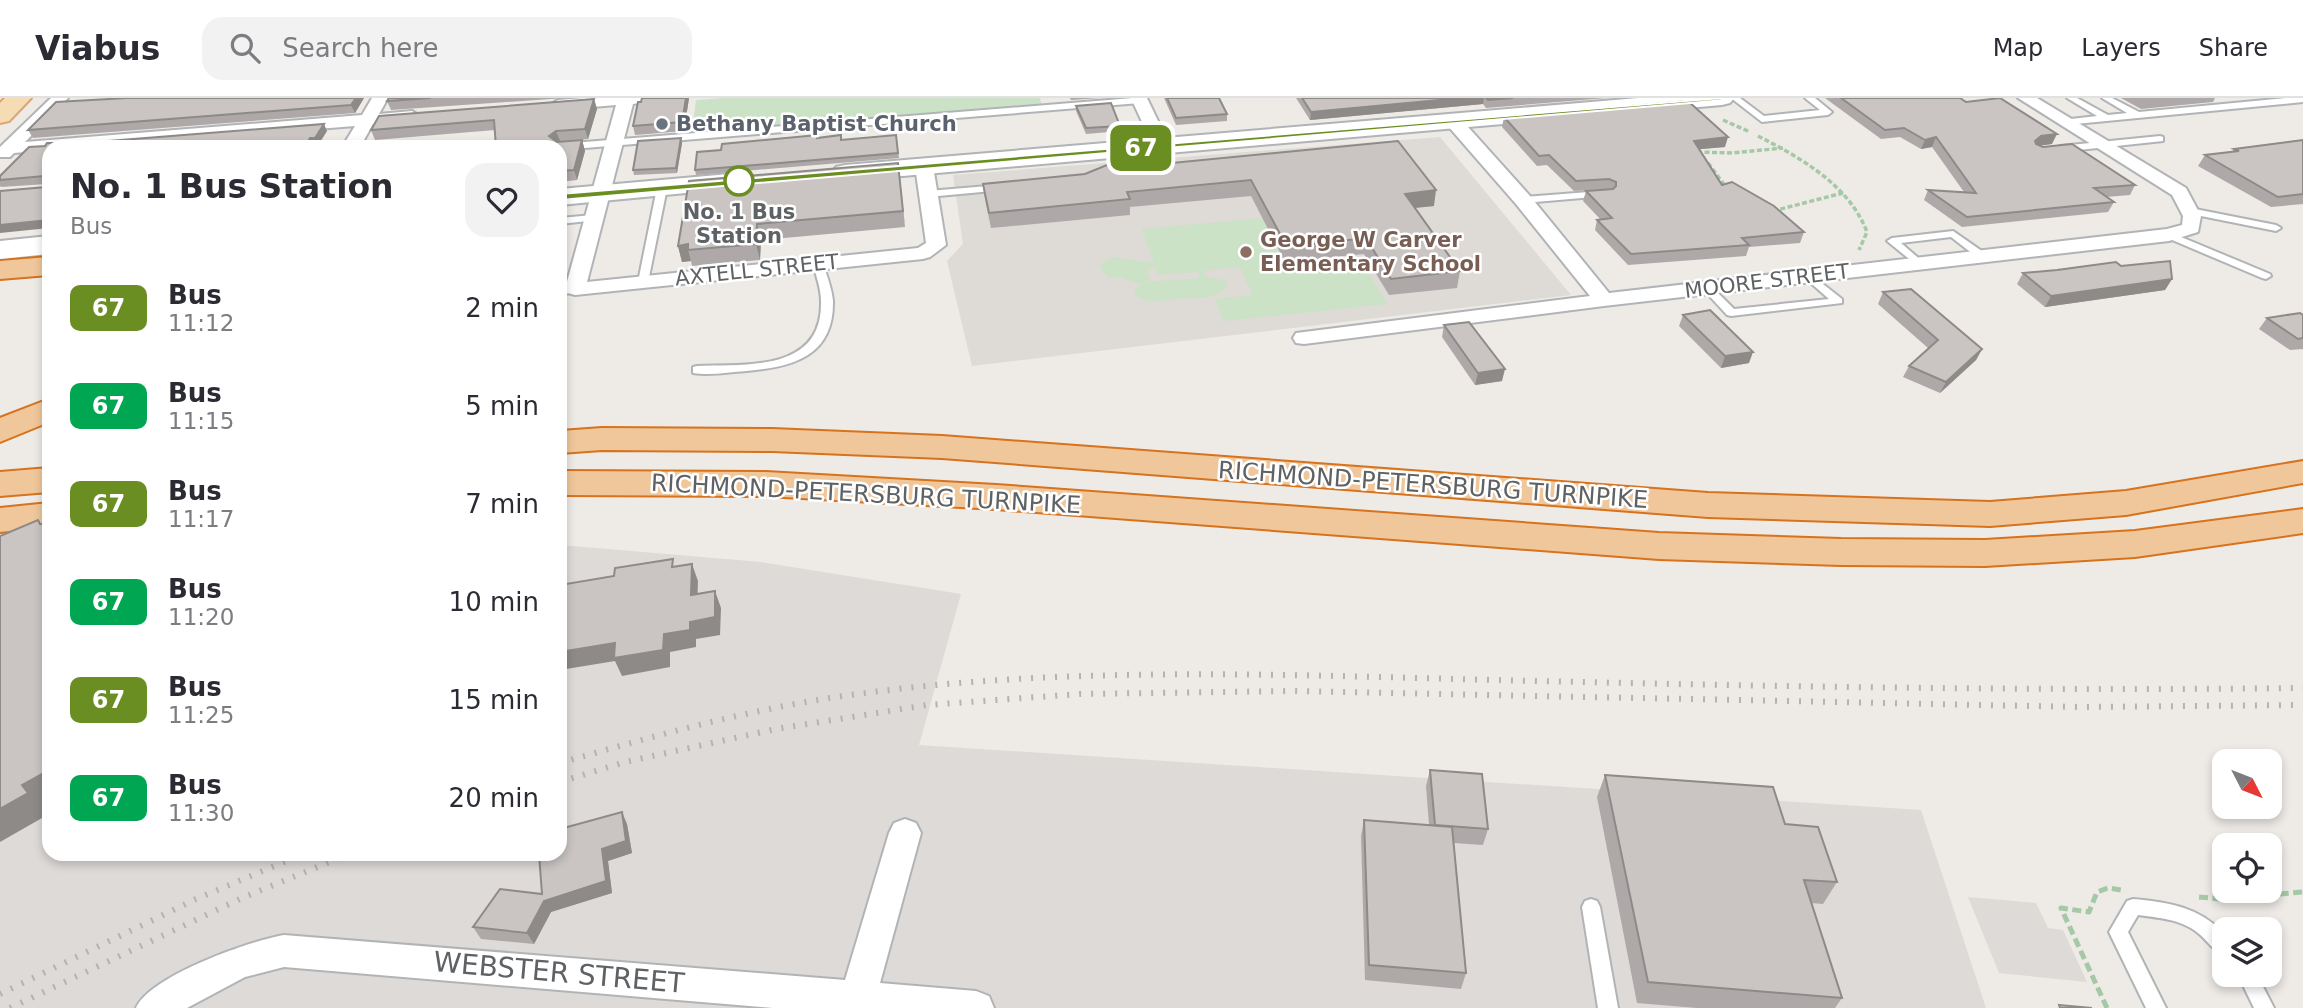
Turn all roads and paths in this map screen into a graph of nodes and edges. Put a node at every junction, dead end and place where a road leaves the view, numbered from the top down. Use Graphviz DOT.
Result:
graph roads {
  1 [pos="19,98"];
  2 [pos="380,98"];
  3 [pos="646,98"];
  4 [pos="1434,98"];
  5 [pos="1735,98"];
  6 [pos="1809,98"];
  7 [pos="2026,98"];
  8 [pos="2071,98"];
  9 [pos="2106,98"];
  10 [pos="2237,98"];
  11 [pos="625,99"];
  12 [pos="1140,99"];
  13 [pos="2294,100"];
  14 [pos="59,102"];
  15 [pos="2249,104"];
  16 [pos="546,106"];
  17 [pos="1717,107"];
  18 [pos="436,114"];
  19 [pos="2137,115"];
  20 [pos="0,116"];
  21 [pos="2106,118"];
  22 [pos="368,119"];
  23 [pos="1454,122"];
  24 [pos="2065,122"];
  25 [pos="2160,139"];
  26 [pos="136,140"];
  27 [pos="355,140"];
  28 [pos="612,142"];
  29 [pos="2103,145"];
  30 [pos="567,146"];
  31 [pos="1161,146"];
  32 [pos="1694,146"];
  33 [pos="1783,148"];
  34 [pos="42,149"];
  35 [pos="2051,150"];
  36 [pos="4,152"];
  37 [pos="1699,152"];
  38 [pos="1686,153"];
  39 [pos="924,166"];
  40 [pos="814,175"];
  41 [pos="759,180"];
  42 [pos="1008,187"];
  43 [pos="1715,187"];
  44 [pos="662,188"];
  45 [pos="1843,193"];
  46 [pos="928,194"];
  47 [pos="1607,194"];
  48 [pos="567,199"];
  49 [pos="1523,200"];
  50 [pos="596,206"];
  51 [pos="2190,211"];
  52 [pos="1770,212"];
  53 [pos="567,218"];
  54 [pos="2276,228"];
  55 [pos="2169,235"];
  56 [pos="936,245"];
  57 [pos="42,246"];
  58 [pos="0,250"];
  59 [pos="1856,254"];
  60 [pos="1982,256"];
  61 [pos="817,264"];
  62 [pos="1919,264"];
  63 [pos="42,267"];
  64 [pos="0,270"];
  65 [pos="1809,276"];
  66 [pos="2266,276"];
  67 [pos="643,282"];
  68 [pos="1707,288"];
  69 [pos="568,290"];
  70 [pos="1604,300"];
  71 [pos="1304,338"];
  72 [pos="697,370"];
  73 [pos="42,412"];
  74 [pos="0,431"];
  75 [pos="567,433"];
  76 [pos="603,439"];
  77 [pos="567,442"];
  78 [pos="2303,472"];
  79 [pos="42,481"];
  80 [pos="567,483"];
  81 [pos="0,484"];
  82 [pos="42,516"];
  83 [pos="0,520"];
  84 [pos="2303,521"];
  85 [pos="905,833"];
  86 [pos="1591,907"];
  87 [pos="2212,932"];
  88 [pos="2253,987"];
  89 [pos="856,1003"];
  90 [pos="154,1008"];
  91 [pos="976,1008"];
  92 [pos="1608,1008"];
  93 [pos="2155,1008"];
  94 [pos="2264,1008"];
  1 -- 20 [label="main road"];
  2 -- 22 [label="street"];
  3 -- 11 [label="street"];
  4 -- 23 [label="main road"];
  5 -- 6 [label="lane"];
  7 -- 24 [label="street"];
  8 -- 21 [label="lane"];
  9 -- 19 [label="lane"];
  10 -- 15 [label="lane"];
  11 -- 16 [label="street"];
  11 -- 28 [label="street"];
  12 -- 28 [label="lane"];
  12 -- 31 [label="street"];
  13 -- 15 [label="lane"];
  14 -- 36 [label="street"];
  15 -- 19 [label="lane"];
  17 -- 23 [label="main road"];
  17 -- 33 [label="path"];
  18 -- 22 [label="street"];
  19 -- 21 [label="lane"];
  21 -- 24 [label="lane"];
  22 -- 26 [label="street"];
  22 -- 27 [label="street"];
  23 -- 31 [label="main road"];
  23 -- 49 [label="street"];
  24 -- 29 [label="street"];
  25 -- 29 [label="lane"];
  28 -- 30 [label="lane"];
  28 -- 50 [label="street"];
  29 -- 35 [label="lane"];
  29 -- 51 [label="street"];
  31 -- 39 [label="main road"];
  32 -- 37 [label="path"];
  33 -- 37 [label="path"];
  33 -- 45 [label="path"];
  34 -- 36 [label="street"];
  37 -- 38 [label="path"];
  37 -- 43 [label="path"];
  39 -- 40 [label="main road"];
  39 -- 46 [label="street"];
  41 -- 44 [label="main road"];
  42 -- 46 [label="lane"];
  44 -- 50 [label="main road"];
  44 -- 67 [label="lane"];
  45 -- 52 [label="path"];
  45 -- 59 [label="path"];
  46 -- 56 [label="street"];
  47 -- 49 [label="lane"];
  48 -- 50 [label="main road"];
  49 -- 70 [label="street"];
  50 -- 53 [label="lane"];
  50 -- 69 [label="street"];
  51 -- 54 [label="lane"];
  51 -- 55 [label="street"];
  55 -- 60 [label="street, MOORE STREET"];
  55 -- 66 [label="lane"];
  56 -- 61 [label="street, AXTELL STREET"];
  57 -- 58 [label="main road"];
  60 -- 62 [label="street, MOORE STREET"];
  60 -- 62 [label="lane"];
  61 -- 67 [label="street, AXTELL STREET"];
  61 -- 72 [label="lane"];
  62 -- 65 [label="street, MOORE STREET"];
  63 -- 64 [label="highway"];
  65 -- 68 [label="street, MOORE STREET"];
  65 -- 68 [label="lane"];
  67 -- 69 [label="street, AXTELL STREET"];
  68 -- 70 [label="street, MOORE STREET"];
  70 -- 71 [label="street, MOORE STREET"];
  73 -- 74 [label="highway"];
  75 -- 76 [label="highway"];
  76 -- 77 [label="highway, RICHMOND-PETERSBURG TURNPIKE"];
  76 -- 78 [label="highway, RICHMOND-PETERSBURG TURNPIKE"];
  79 -- 81 [label="highway"];
  80 -- 84 [label="highway, RICHMOND-PETERSBURG TURNPIKE"];
  82 -- 83 [label="highway"];
  85 -- 89 [label="street"];
  86 -- 92 [label="lane"];
  87 -- 93 [label="lane"];
  88 -- 94 [label="lane"];
  89 -- 90 [label="street, WEBSTER STREET"];
  89 -- 91 [label="street, WEBSTER STREET"];
}
